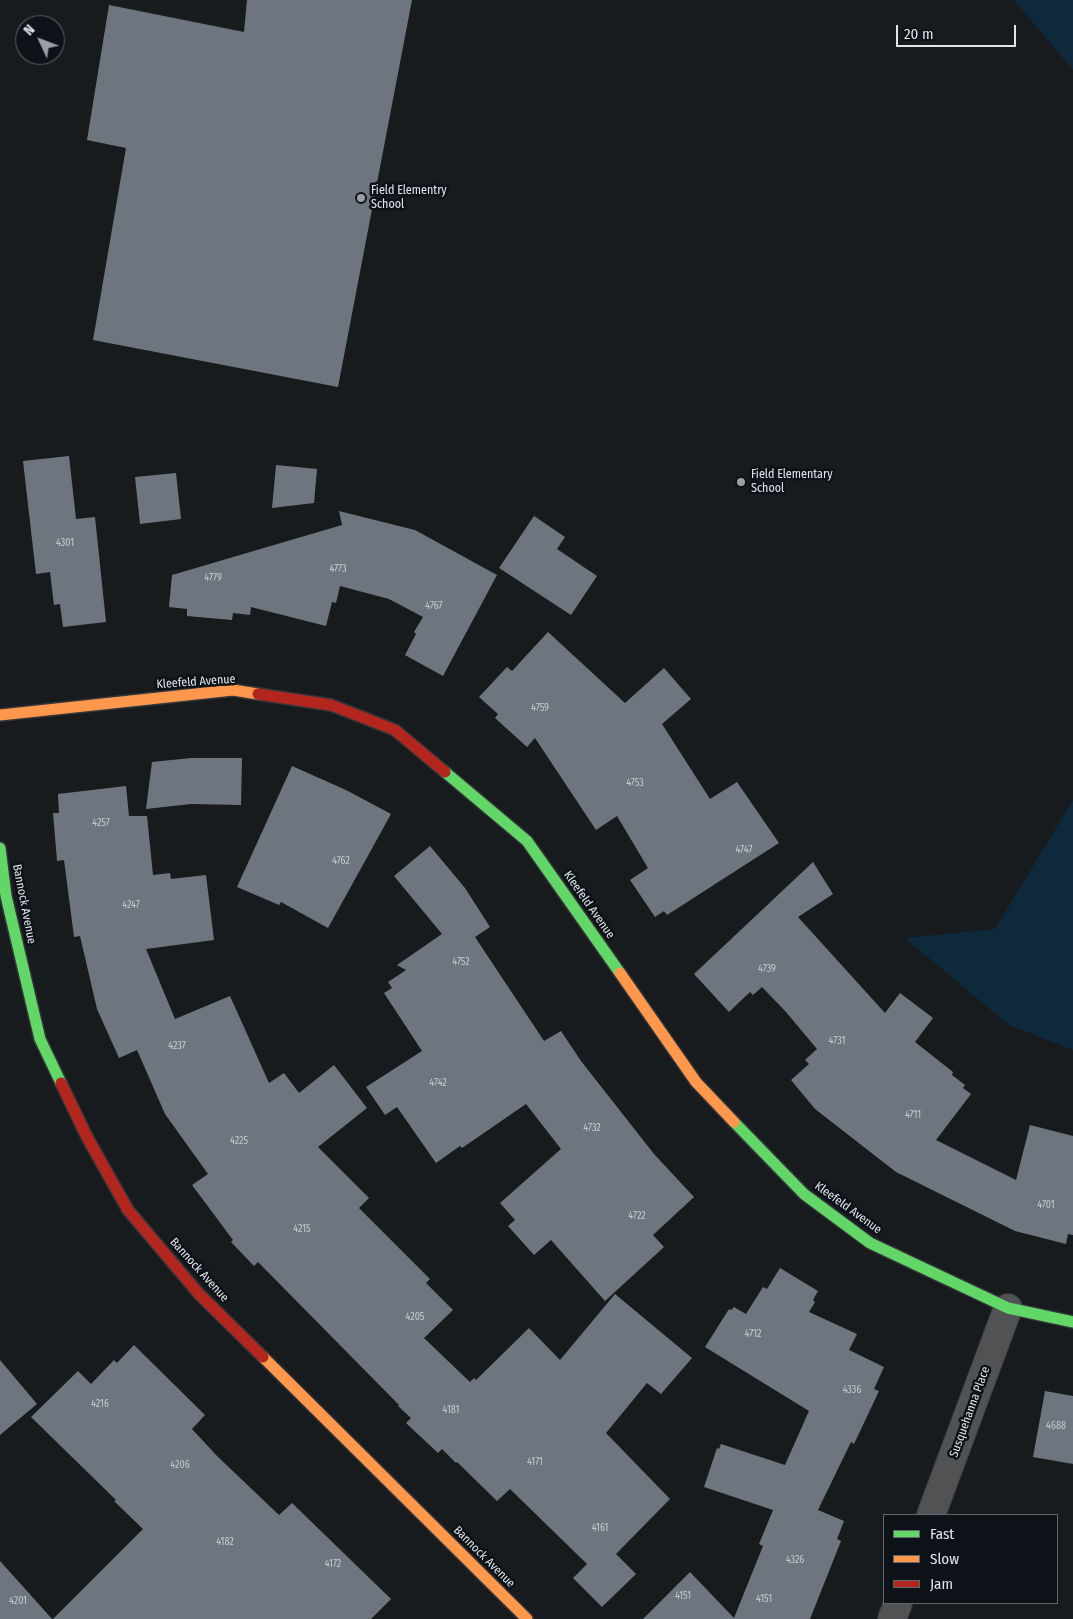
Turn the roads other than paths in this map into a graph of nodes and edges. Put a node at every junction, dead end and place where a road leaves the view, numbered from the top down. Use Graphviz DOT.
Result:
graph roads {
  1 [pos="0,715"];
  2 [pos="0,848"];
  3 [pos="1008,1308"];
  4 [pos="1073,1322"];
  5 [pos="931,1514"];
  6 [pos="898,1604"];
  7 [pos="527,1619"];
  8 [pos="892,1619"];
  1 -- 3 [label="street, Kleefeld Avenue"];
  2 -- 7 [label="street, Bannock Avenue"];
  3 -- 4 [label="street, Kleefeld Avenue"];
  3 -- 5 [label="street, Susquehanna Place"];
  6 -- 8 [label="street"];
}
